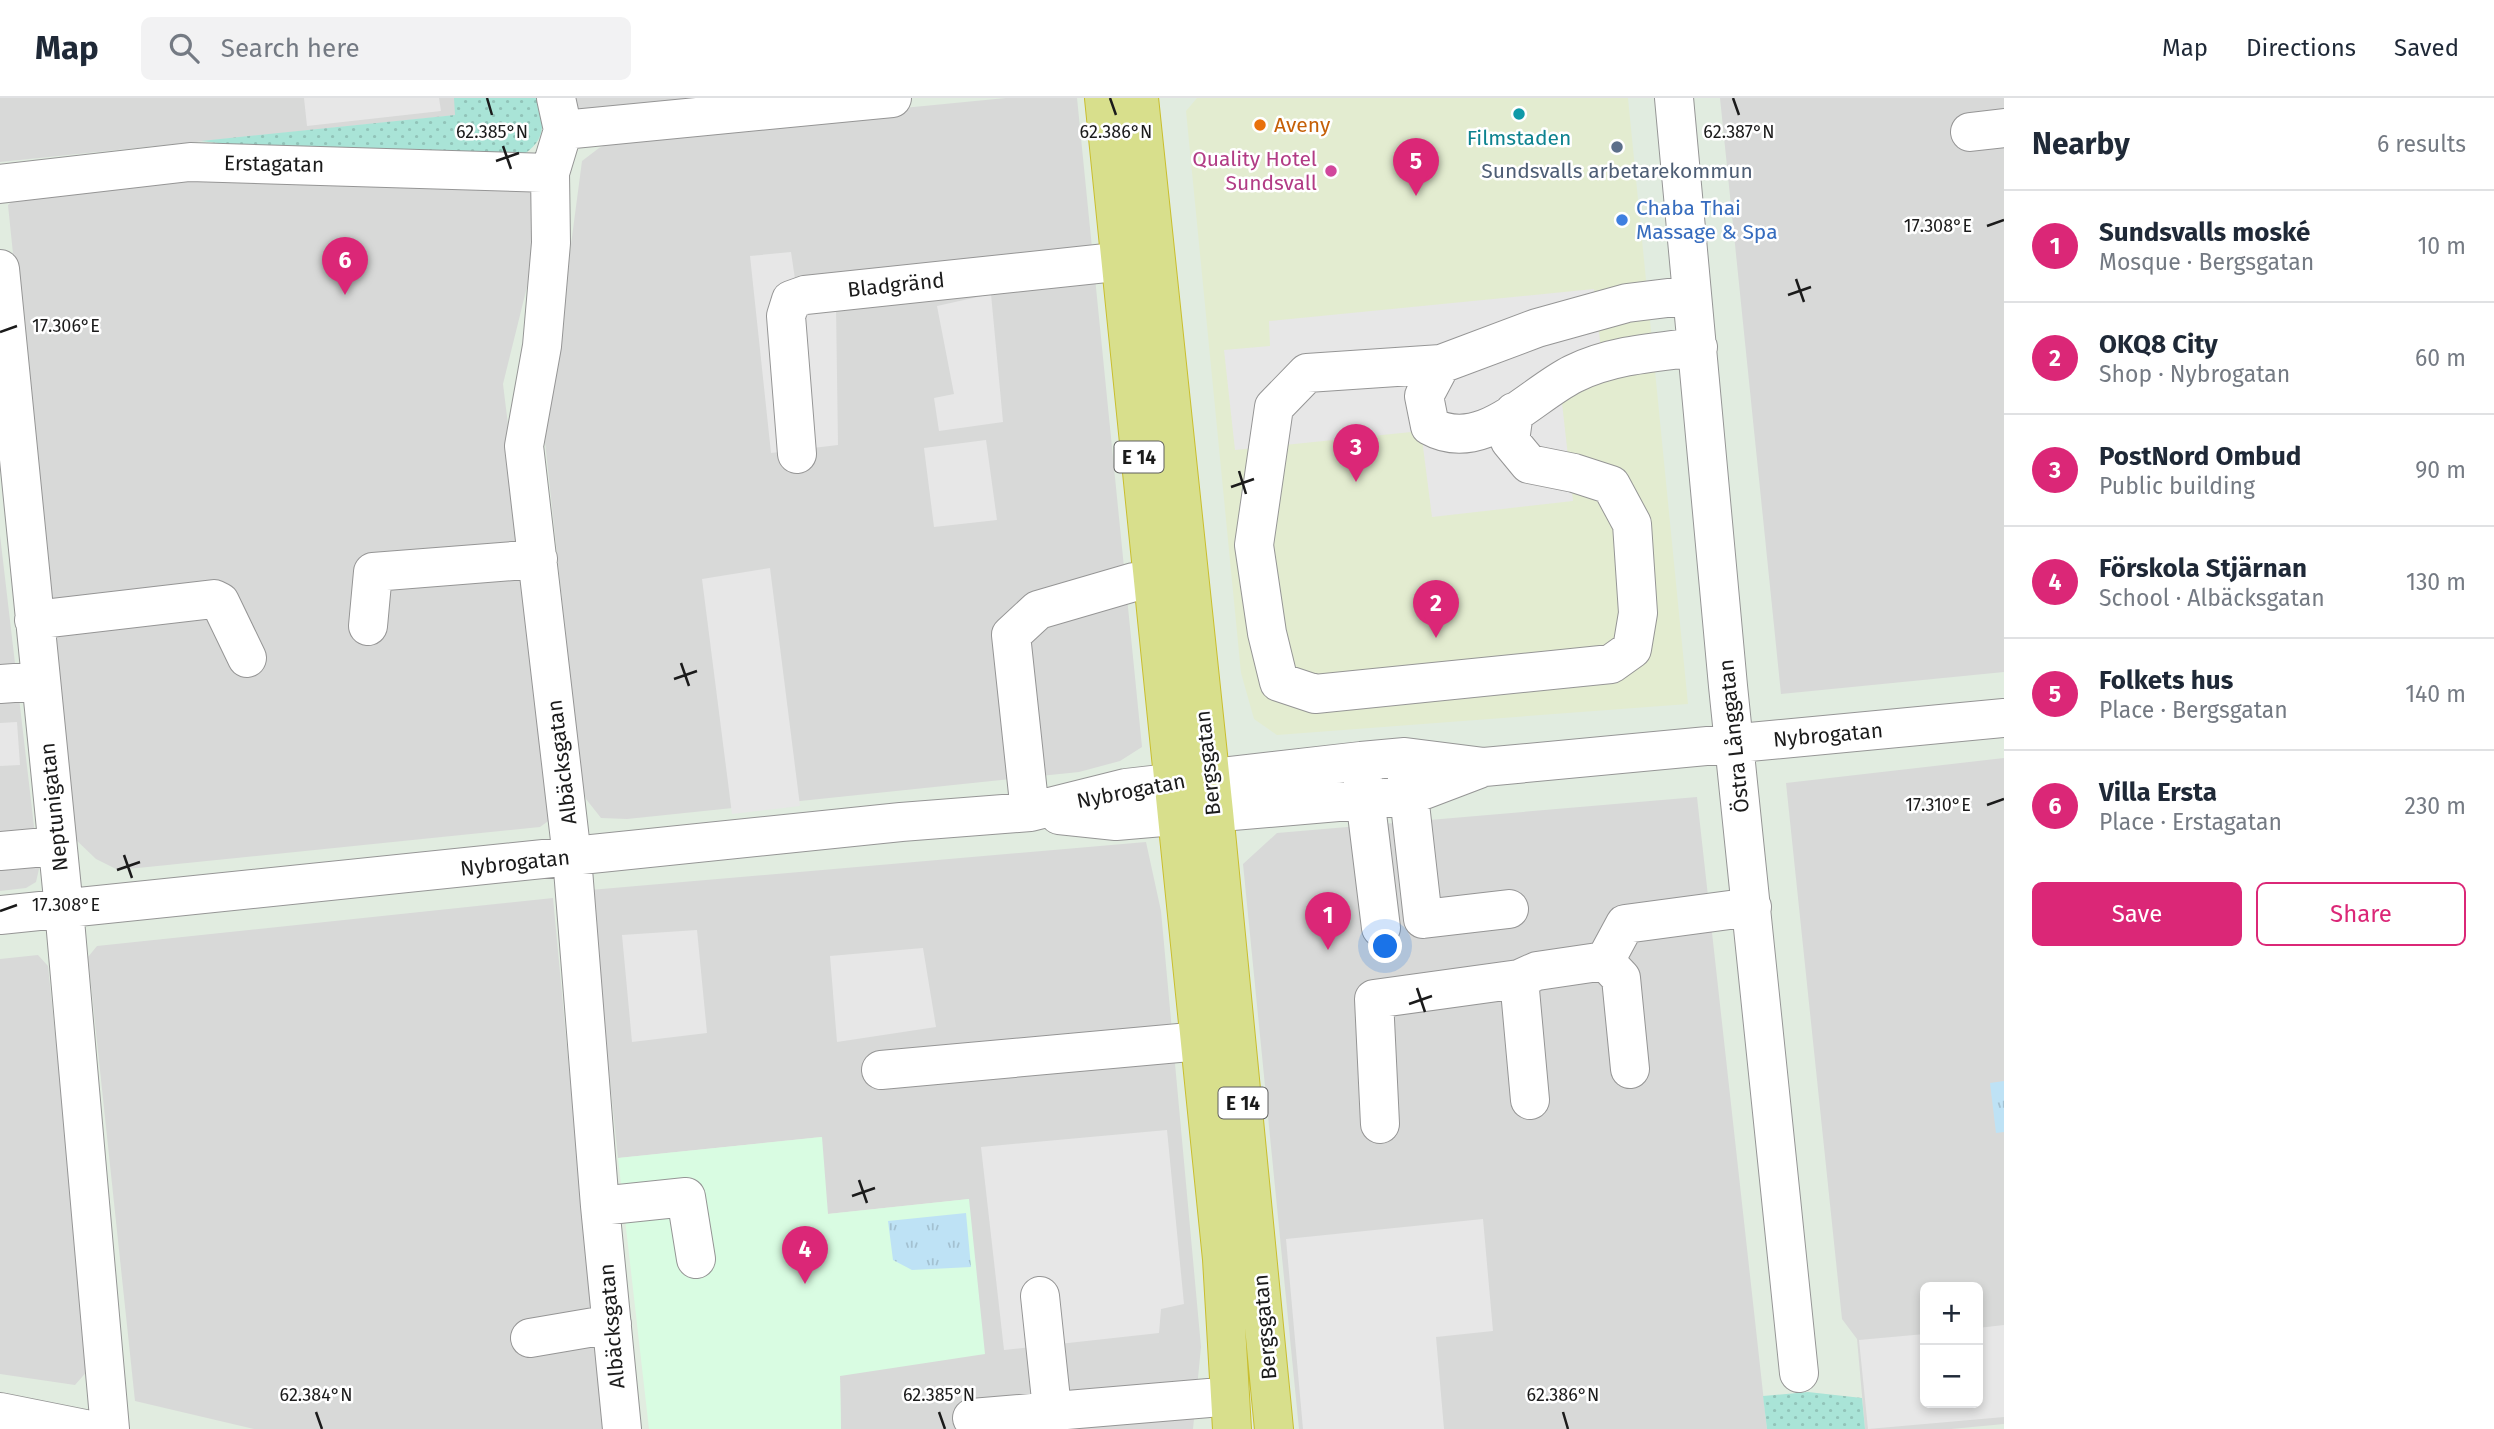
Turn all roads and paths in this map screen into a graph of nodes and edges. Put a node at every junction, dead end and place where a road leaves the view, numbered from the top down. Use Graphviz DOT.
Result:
graph roads {
  1 [pos="891,98"];
  2 [pos="1104,98"];
  3 [pos="1139,98"];
  4 [pos="1674,98"];
  5 [pos="560,114"];
  6 [pos="550,173"];
  7 [pos="0,184"];
  8 [pos="1138,259"];
  9 [pos="0,269"];
  10 [pos="1692,295"];
  11 [pos="1698,347"];
  12 [pos="1441,364"];
  13 [pos="1514,412"];
  14 [pos="797,454"];
  15 [pos="538,559"];
  16 [pos="1189,575"];
  17 [pos="1151,579"];
  18 [pos="34,620"];
  19 [pos="368,626"];
  20 [pos="247,658"];
  21 [pos="41,681"];
  22 [pos="0,684"];
  23 [pos="2004,718"];
  24 [pos="1734,743"];
  25 [pos="1405,757"];
  26 [pos="1361,761"];
  27 [pos="1484,767"];
  28 [pos="1212,795"];
  29 [pos="1408,796"];
  30 [pos="1174,799"];
  31 [pos="1363,800"];
  32 [pos="1030,812"];
  33 [pos="57,846"];
  34 [pos="0,851"];
  35 [pos="572,857"];
  36 [pos="1752,907"];
  37 [pos="64,909"];
  38 [pos="1509,909"];
  39 [pos="0,915"];
  40 [pos="1381,928"];
  41 [pos="1605,961"];
  42 [pos="1519,979"];
  43 [pos="1237,1038"];
  44 [pos="1199,1041"];
  45 [pos="1630,1069"];
  46 [pos="881,1070"];
  47 [pos="1530,1100"];
  48 [pos="1380,1124"];
  49 [pos="600,1206"];
  50 [pos="696,1259"];
  51 [pos="1040,1296"];
  52 [pos="612,1325"];
  53 [pos="530,1339"];
  54 [pos="1800,1373"];
  55 [pos="1209,1398"];
  56 [pos="1052,1409"];
  57 [pos="0,1412"];
  58 [pos="972,1418"];
  59 [pos="85,1429"];
  60 [pos="110,1429"];
  61 [pos="622,1429"];
  62 [pos="1232,1429"];
  63 [pos="1274,1429"];
  1 -- 5 [label="street"];
  2 -- 8 [label="highway, Bergsgatan / E 14"];
  3 -- 8 [label="highway, Bergsgatan / E 14"];
  4 -- 10 [label="street, Östra Långgatan"];
  5 -- 6 [label="street, Albäcksgatan"];
  6 -- 7 [label="street, Erstagatan"];
  6 -- 15 [label="street, Albäcksgatan"];
  8 -- 14 [label="street, Bladgränd"];
  8 -- 16 [label="highway, Bergsgatan / E 14"];
  8 -- 17 [label="highway, Bergsgatan / E 14"];
  9 -- 18 [label="street, Neptunigatan"];
  10 -- 11 [label="street, Östra Långgatan"];
  10 -- 12 [label="street"];
  11 -- 13 [label="street"];
  11 -- 24 [label="street, Östra Långgatan"];
  12 -- 13 [label="street"];
  12 -- 13 [label="street"];
  15 -- 19 [label="street"];
  15 -- 35 [label="street, Albäcksgatan"];
  16 -- 17 [label="street"];
  16 -- 28 [label="highway, Bergsgatan / E 14"];
  17 -- 30 [label="highway, Bergsgatan / E 14"];
  17 -- 32 [label="street"];
  18 -- 20 [label="street"];
  18 -- 21 [label="street, Neptunigatan"];
  21 -- 22 [label="street"];
  21 -- 33 [label="street, Neptunigatan"];
  23 -- 24 [label="street, Nybrogatan"];
  24 -- 27 [label="street, Nybrogatan"];
  24 -- 36 [label="street, Östra Långgatan"];
  25 -- 26 [label="street, Nybrogatan"];
  25 -- 27 [label="street, Nybrogatan"];
  25 -- 29 [label="street"];
  26 -- 28 [label="street, Nybrogatan"];
  26 -- 31 [label="street"];
  27 -- 29 [label="street, Nybrogatan"];
  28 -- 30 [label="street, Nybrogatan"];
  28 -- 31 [label="street, Nybrogatan"];
  28 -- 43 [label="highway, Bergsgatan / E 14"];
  29 -- 31 [label="street, Nybrogatan"];
  29 -- 38 [label="street"];
  30 -- 32 [label="street, Nybrogatan"];
  30 -- 44 [label="highway, Bergsgatan / E 14"];
  31 -- 40 [label="street"];
  32 -- 35 [label="street, Nybrogatan"];
  33 -- 34 [label="street"];
  33 -- 37 [label="street, Neptunigatan"];
  35 -- 37 [label="street, Nybrogatan"];
  35 -- 49 [label="street, Albäcksgatan"];
  36 -- 41 [label="street"];
  36 -- 54 [label="street, Östra Långgatan"];
  37 -- 39 [label="street, Nybrogatan"];
  37 -- 60 [label="street, Neptunigatan"];
  41 -- 42 [label="street"];
  41 -- 45 [label="street"];
  42 -- 47 [label="street"];
  42 -- 48 [label="street"];
  43 -- 44 [label="street"];
  43 -- 63 [label="highway, Bergsgatan / E 14"];
  44 -- 46 [label="street"];
  44 -- 62 [label="highway, Bergsgatan / E 14"];
  49 -- 50 [label="street"];
  49 -- 52 [label="street, Albäcksgatan"];
  51 -- 56 [label="street"];
  52 -- 53 [label="street"];
  52 -- 61 [label="street, Albäcksgatan"];
  55 -- 56 [label="street"];
  56 -- 58 [label="street"];
  57 -- 59 [label="street"];
}
